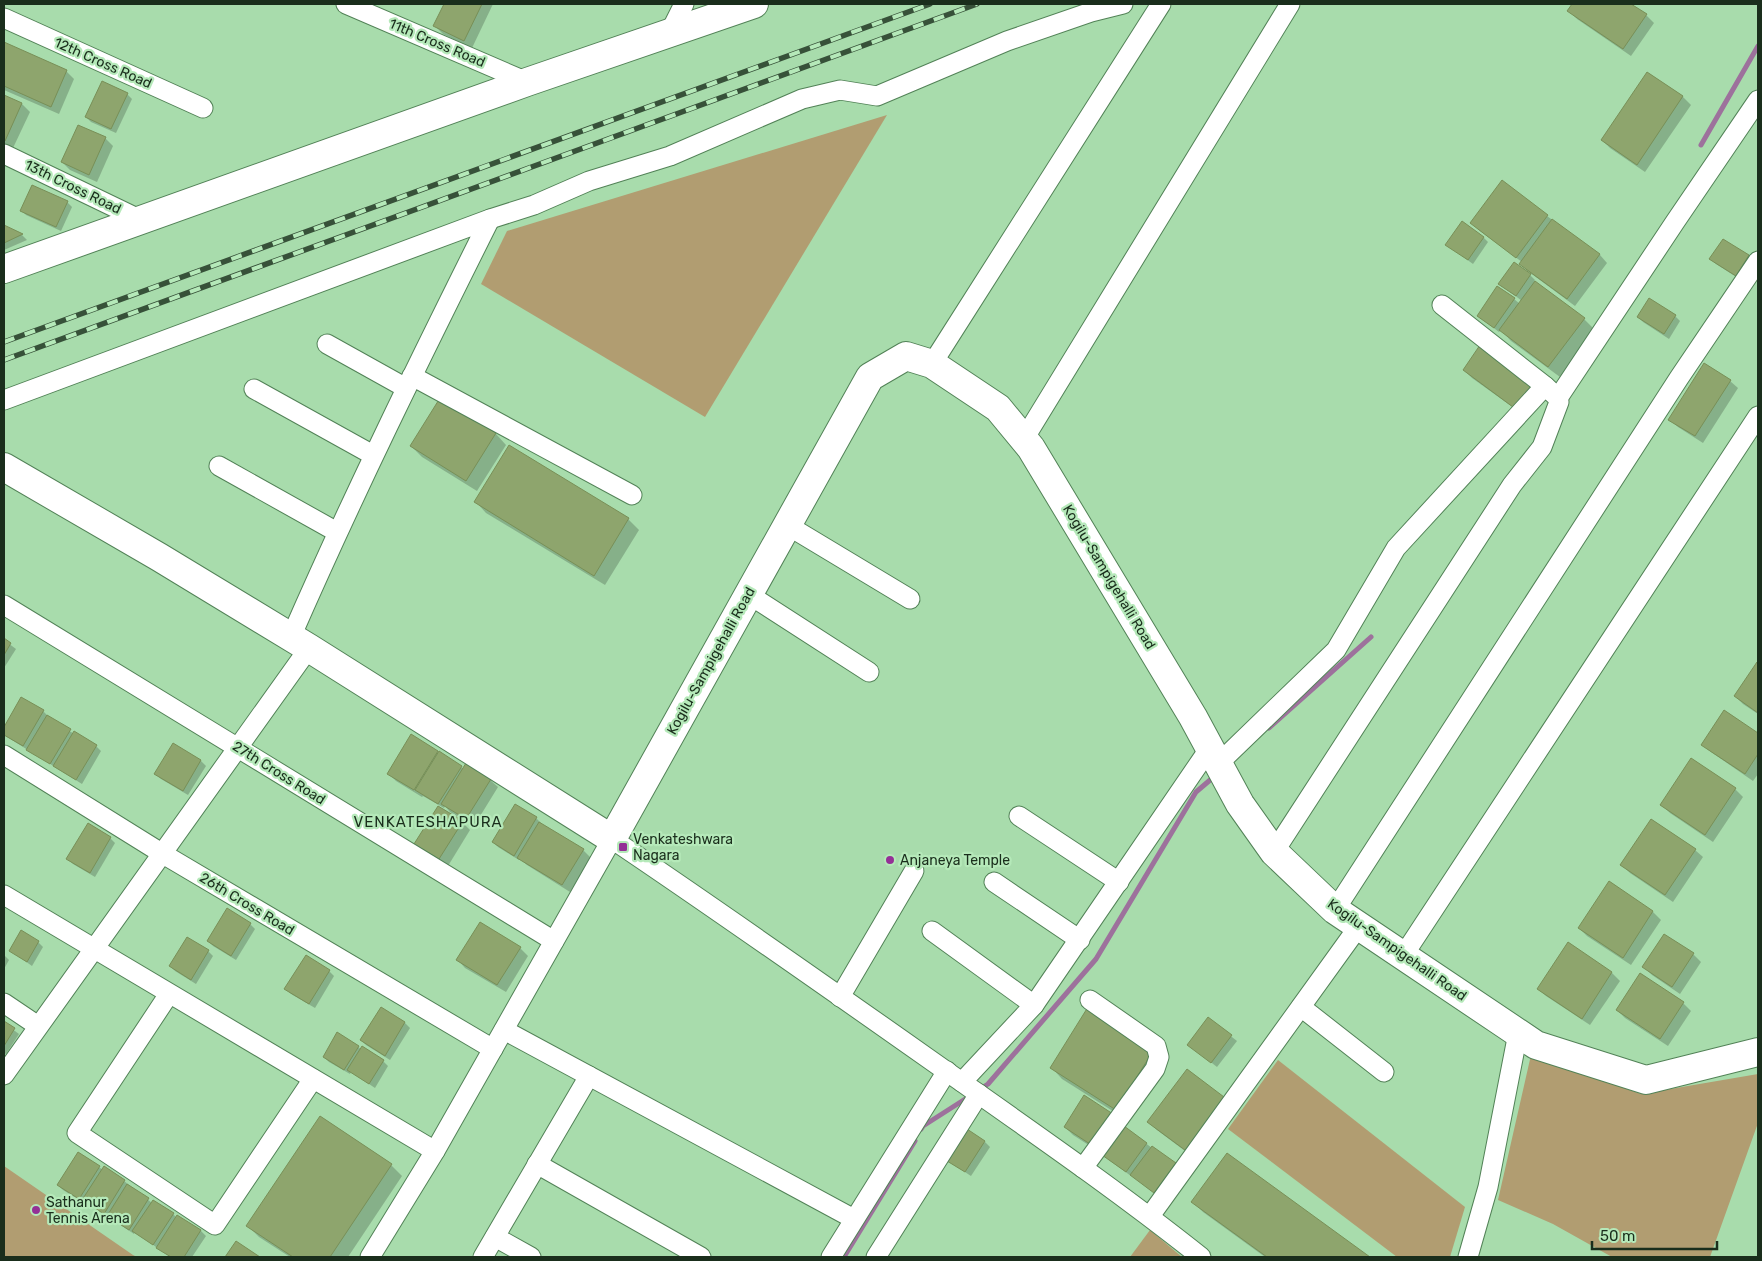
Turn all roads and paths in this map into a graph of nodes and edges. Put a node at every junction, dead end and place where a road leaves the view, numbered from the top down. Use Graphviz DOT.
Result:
graph roads {
  1 [pos="346,4"];
  2 [pos="684,4"];
  3 [pos="754,4"];
  4 [pos="1124,4"];
  5 [pos="1160,4"];
  6 [pos="1290,4"];
  7 [pos="4,18"];
  8 [pos="669,34"];
  9 [pos="527,82"];
  10 [pos="1758,100"];
  11 [pos="203,108"];
  12 [pos="4,154"];
  13 [pos="490,219"];
  14 [pos="141,220"];
  15 [pos="1758,261"];
  16 [pos="4,269"];
  17 [pos="1442,305"];
  18 [pos="327,344"];
  19 [pos="932,364"];
  20 [pos="409,382"];
  21 [pos="254,389"];
  22 [pos="1551,392"];
  23 [pos="4,400"];
  24 [pos="1758,416"];
  25 [pos="1024,439"];
  26 [pos="373,455"];
  27 [pos="219,466"];
  28 [pos="4,467"];
  29 [pos="632,495"];
  30 [pos="787,525"];
  31 [pos="337,532"];
  32 [pos="748,594"];
  33 [pos="910,598"];
  34 [pos="4,605"];
  35 [pos="300,642"];
  36 [pos="869,672"];
  37 [pos="237,747"];
  38 [pos="4,755"];
  39 [pos="1218,763"];
  40 [pos="1019,816"];
  41 [pos="612,839"];
  42 [pos="1274,852"];
  43 [pos="163,854"];
  44 [pos="914,871"];
  45 [pos="994,882"];
  46 [pos="1119,882"];
  47 [pos="4,895"];
  48 [pos="1335,910"];
  49 [pos="1359,926"];
  50 [pos="932,930"];
  51 [pos="1080,940"];
  52 [pos="554,941"];
  53 [pos="93,949"];
  54 [pos="1403,956"];
  55 [pos="169,994"];
  56 [pos="840,997"];
  57 [pos="1090,1000"];
  58 [pos="4,1003"];
  59 [pos="1034,1005"];
  60 [pos="1301,1007"];
  61 [pos="38,1026"];
  62 [pos="504,1030"];
  63 [pos="1518,1033"];
  64 [pos="493,1049"];
  65 [pos="1758,1052"];
  66 [pos="1384,1072"];
  67 [pos="4,1075"];
  68 [pos="589,1076"];
  69 [pos="313,1079"];
  70 [pos="967,1085"];
  71 [pos="435,1151"];
  72 [pos="537,1164"];
  73 [pos="1083,1168"];
  74 [pos="1150,1216"];
  75 [pos="854,1219"];
  76 [pos="495,1237"];
  77 [pos="370,1257"];
  78 [pos="483,1257"];
  79 [pos="531,1257"];
  80 [pos="701,1257"];
  81 [pos="831,1257"];
  82 [pos="876,1257"];
  83 [pos="1201,1257"];
  84 [pos="1468,1257"];
  1 -- 9 [label="street, 11th Cross Road"];
  2 -- 8 [label="street"];
  3 -- 8 [label="street"];
  4 -- 13 [label="street"];
  5 -- 19 [label="street"];
  6 -- 25 [label="street"];
  7 -- 11 [label="street, 12th Cross Road"];
  8 -- 9 [label="street"];
  9 -- 14 [label="street"];
  10 -- 22 [label="street"];
  12 -- 14 [label="street, 13th Cross Road"];
  13 -- 20 [label="street"];
  13 -- 23 [label="street"];
  14 -- 16 [label="street"];
  15 -- 48 [label="street"];
  17 -- 22 [label="street"];
  18 -- 20 [label="street"];
  19 -- 25 [label="street, Kogilu-Sampigehalli Road"];
  19 -- 30 [label="street, Kogilu-Sampigehalli Road"];
  20 -- 26 [label="street"];
  20 -- 29 [label="street"];
  21 -- 26 [label="street"];
  22 -- 39 [label="street"];
  22 -- 42 [label="street"];
  24 -- 54 [label="street"];
  25 -- 39 [label="street, Kogilu-Sampigehalli Road"];
  26 -- 31 [label="street"];
  27 -- 31 [label="street"];
  28 -- 35 [label="street"];
  30 -- 32 [label="street, Kogilu-Sampigehalli Road"];
  30 -- 33 [label="street"];
  31 -- 35 [label="street"];
  32 -- 36 [label="street"];
  32 -- 41 [label="street, Kogilu-Sampigehalli Road"];
  34 -- 37 [label="street, 27th Cross Road"];
  35 -- 37 [label="street"];
  35 -- 41 [label="street"];
  37 -- 43 [label="street"];
  37 -- 52 [label="street, 27th Cross Road"];
  38 -- 43 [label="street, 26th Cross Road"];
  39 -- 42 [label="street, Kogilu-Sampigehalli Road"];
  39 -- 46 [label="street"];
  40 -- 46 [label="street"];
  41 -- 52 [label="street"];
  41 -- 56 [label="street"];
  42 -- 48 [label="street, Kogilu-Sampigehalli Road"];
  43 -- 53 [label="street"];
  43 -- 64 [label="street, 26th Cross Road"];
  44 -- 56 [label="street"];
  45 -- 51 [label="street"];
  46 -- 51 [label="street"];
  47 -- 53 [label="street"];
  48 -- 49 [label="street, Kogilu-Sampigehalli Road"];
  49 -- 54 [label="street, Kogilu-Sampigehalli Road"];
  49 -- 60 [label="street"];
  50 -- 59 [label="street"];
  51 -- 59 [label="street"];
  52 -- 62 [label="street"];
  53 -- 55 [label="street"];
  53 -- 61 [label="street"];
  54 -- 63 [label="street, Kogilu-Sampigehalli Road"];
  55 -- 69 [label="street"];
  55 -- 69 [label="street"];
  56 -- 70 [label="street"];
  57 -- 73 [label="street"];
  58 -- 61 [label="street"];
  59 -- 70 [label="street"];
  60 -- 66 [label="street"];
  60 -- 74 [label="street"];
  61 -- 67 [label="street"];
  62 -- 64 [label="street"];
  62 -- 68 [label="street"];
  63 -- 65 [label="street, Kogilu-Sampigehalli Road"];
  63 -- 84 [label="street"];
  64 -- 71 [label="street"];
  68 -- 72 [label="street"];
  68 -- 75 [label="street"];
  69 -- 71 [label="street"];
  70 -- 73 [label="street"];
  70 -- 75 [label="street"];
  70 -- 82 [label="street"];
  71 -- 77 [label="street"];
  72 -- 76 [label="street"];
  72 -- 80 [label="street"];
  73 -- 74 [label="street"];
  74 -- 83 [label="street"];
  75 -- 81 [label="street"];
  76 -- 78 [label="street"];
  76 -- 79 [label="street"];
}
